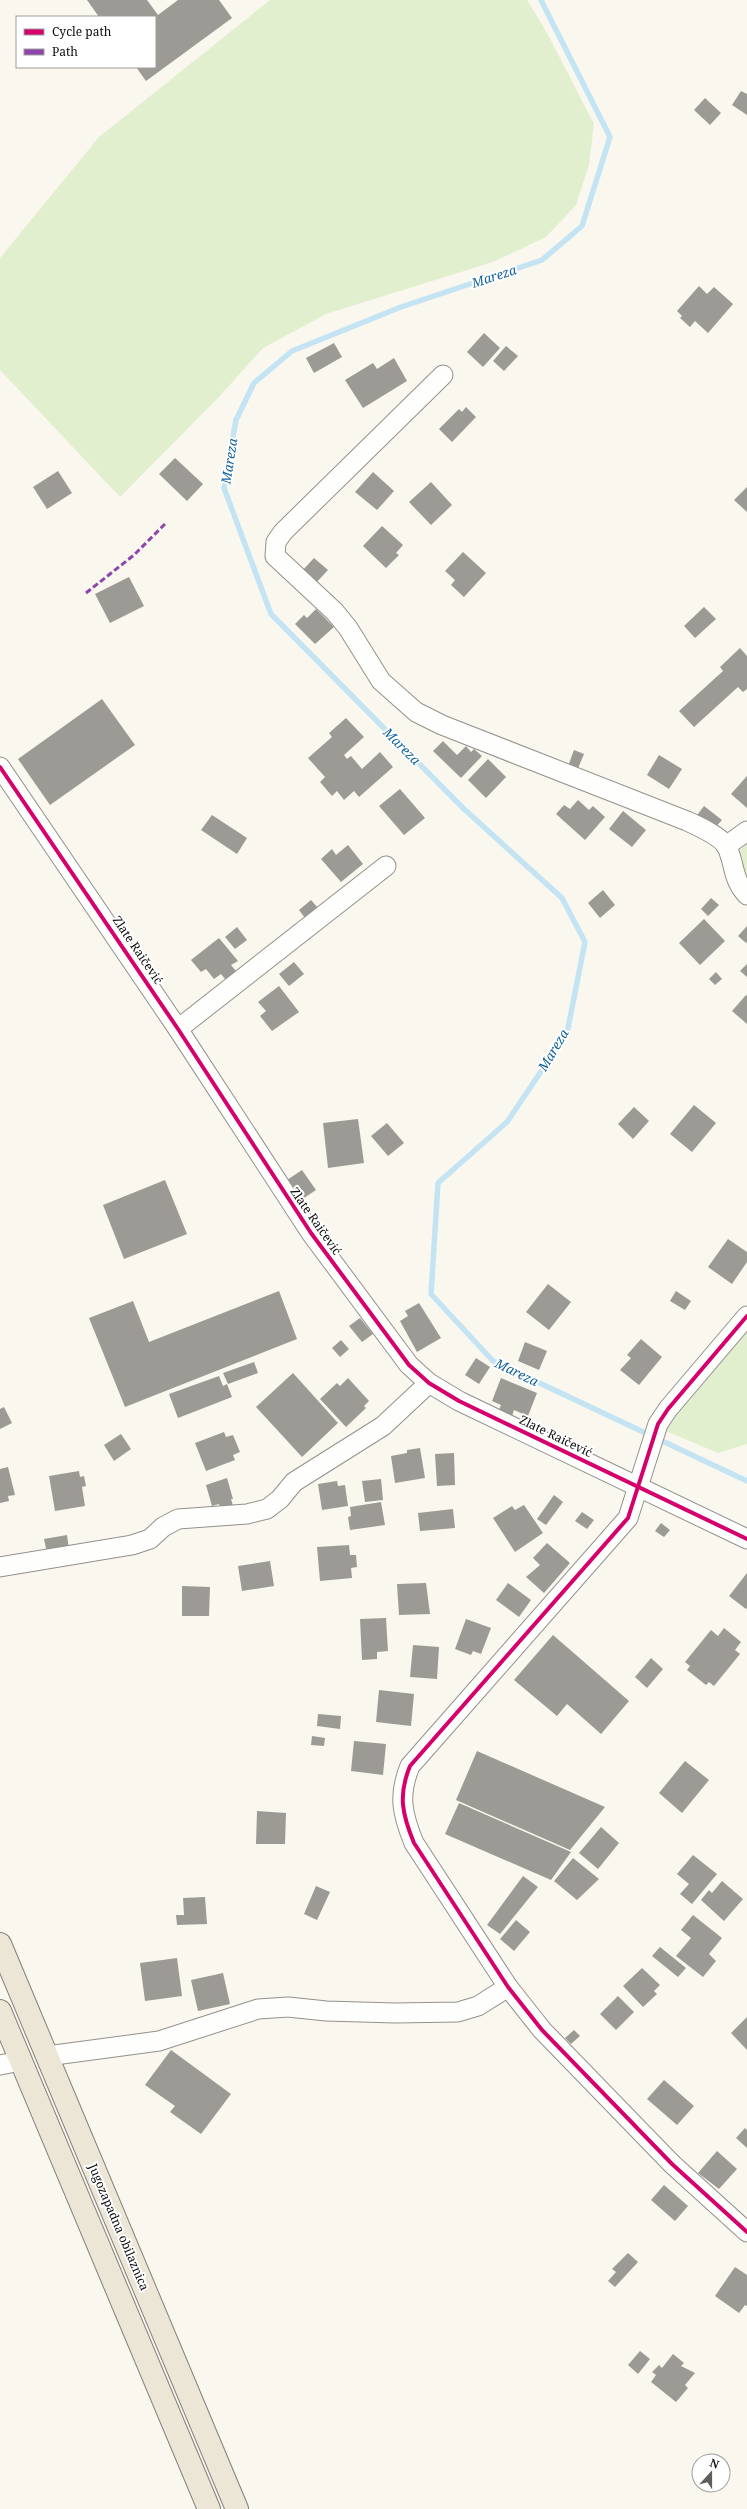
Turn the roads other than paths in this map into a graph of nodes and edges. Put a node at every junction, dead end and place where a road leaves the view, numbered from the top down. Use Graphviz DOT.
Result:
graph roads {
  1 [pos="443,375"];
  2 [pos="0,767"];
  3 [pos="747,831"];
  4 [pos="726,846"];
  5 [pos="386,866"];
  6 [pos="747,895"];
  7 [pos="178,1029"];
  8 [pos="747,1316"];
  9 [pos="429,1383"];
  10 [pos="638,1488"];
  11 [pos="747,1540"];
  12 [pos="0,1567"];
  13 [pos="0,1944"];
  14 [pos="508,1987"];
  15 [pos="0,2011"];
  16 [pos="48,2056"];
  17 [pos="21,2061"];
  18 [pos="0,2065"];
  19 [pos="747,2232"];
  20 [pos="209,2509"];
  21 [pos="237,2509"];
  1 -- 4 [label="street"];
  2 -- 7 [label="street, Zlate Raičević"];
  3 -- 4 [label="street"];
  4 -- 6 [label="street"];
  5 -- 7 [label="street"];
  7 -- 9 [label="street, Zlate Raičević"];
  8 -- 10 [label="street"];
  9 -- 10 [label="street, Zlate Raičević"];
  9 -- 12 [label="street"];
  10 -- 11 [label="street, Zlate Raičević"];
  10 -- 14 [label="street"];
  13 -- 16 [label="main road, Jugozapadna obilaznica"];
  14 -- 16 [label="street"];
  14 -- 19 [label="street"];
  15 -- 17 [label="main road"];
  16 -- 21 [label="main road, Jugozapadna obilaznica"];
  17 -- 18 [label="street"];
  17 -- 20 [label="main road"];
}
